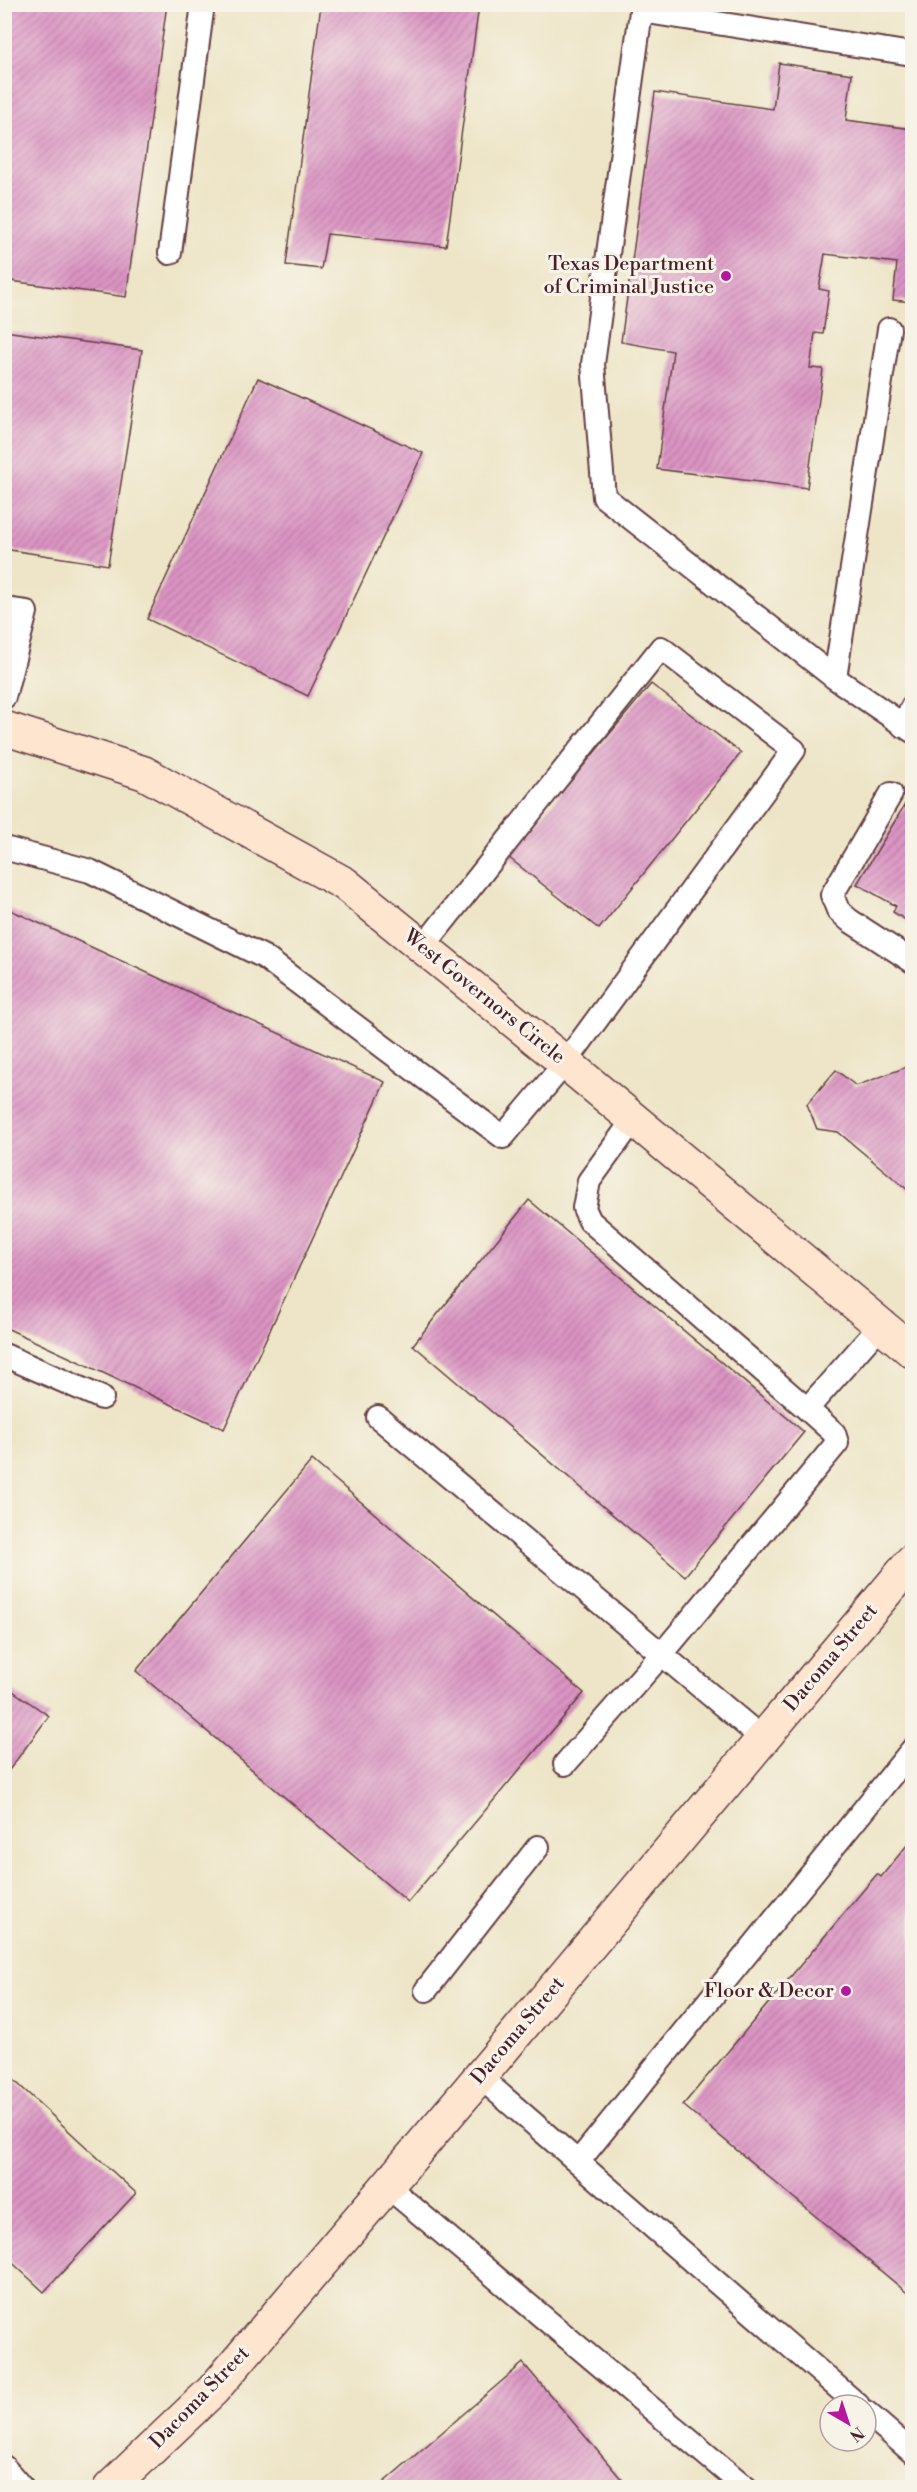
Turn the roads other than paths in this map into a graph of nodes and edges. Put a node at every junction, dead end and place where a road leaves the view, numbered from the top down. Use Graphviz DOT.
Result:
graph roads {
  1 [pos="203,4"];
  2 [pos="641,8"];
  3 [pos="912,54"];
  4 [pos="170,253"];
  5 [pos="889,330"];
  6 [pos="4,609"];
  7 [pos="835,678"];
  8 [pos="4,697"];
  9 [pos="909,721"];
  10 [pos="4,728"];
  11 [pos="891,794"];
  12 [pos="4,848"];
  13 [pos="423,947"];
  14 [pos="912,961"];
  15 [pos="565,1063"];
  16 [pos="633,1119"];
  17 [pos="881,1324"];
  18 [pos="912,1351"];
  19 [pos="4,1355"];
  20 [pos="102,1398"];
  21 [pos="807,1408"];
  22 [pos="378,1417"];
  23 [pos="912,1561"];
  24 [pos="662,1654"];
  25 [pos="763,1739"];
  26 [pos="912,1750"];
  27 [pos="565,1764"];
  28 [pos="538,1846"];
  29 [pos="426,1990"];
  30 [pos="480,2077"];
  31 [pos="578,2162"];
  32 [pos="387,2186"];
  33 [pos="844,2393"];
  34 [pos="878,2422"];
  35 [pos="912,2452"];
  36 [pos="4,2468"];
  37 [pos="22,2487"];
  38 [pos="110,2487"];
  39 [pos="747,2487"];
  1 -- 4 [label="lane"];
  2 -- 3 [label="lane"];
  2 -- 7 [label="lane"];
  5 -- 7 [label="lane"];
  6 -- 8 [label="lane"];
  7 -- 9 [label="lane"];
  10 -- 13 [label="main road, West Governors Circle"];
  11 -- 14 [label="lane"];
  12 -- 15 [label="lane"];
  13 -- 15 [label="main road, West Governors Circle"];
  13 -- 15 [label="lane"];
  15 -- 16 [label="main road, West Governors Circle"];
  16 -- 17 [label="main road, West Governors Circle"];
  16 -- 21 [label="lane"];
  17 -- 18 [label="main road, West Governors Circle"];
  17 -- 21 [label="lane"];
  19 -- 20 [label="lane"];
  21 -- 24 [label="lane"];
  22 -- 24 [label="lane"];
  23 -- 25 [label="main road, Dacoma Street"];
  24 -- 25 [label="lane"];
  24 -- 27 [label="lane"];
  25 -- 30 [label="main road, Dacoma Street"];
  26 -- 31 [label="lane"];
  28 -- 29 [label="lane"];
  30 -- 31 [label="lane"];
  30 -- 32 [label="main road, Dacoma Street"];
  31 -- 33 [label="lane"];
  32 -- 38 [label="main road, Dacoma Street"];
  32 -- 39 [label="lane"];
  34 -- 35 [label="lane"];
  36 -- 37 [label="lane"];
}
